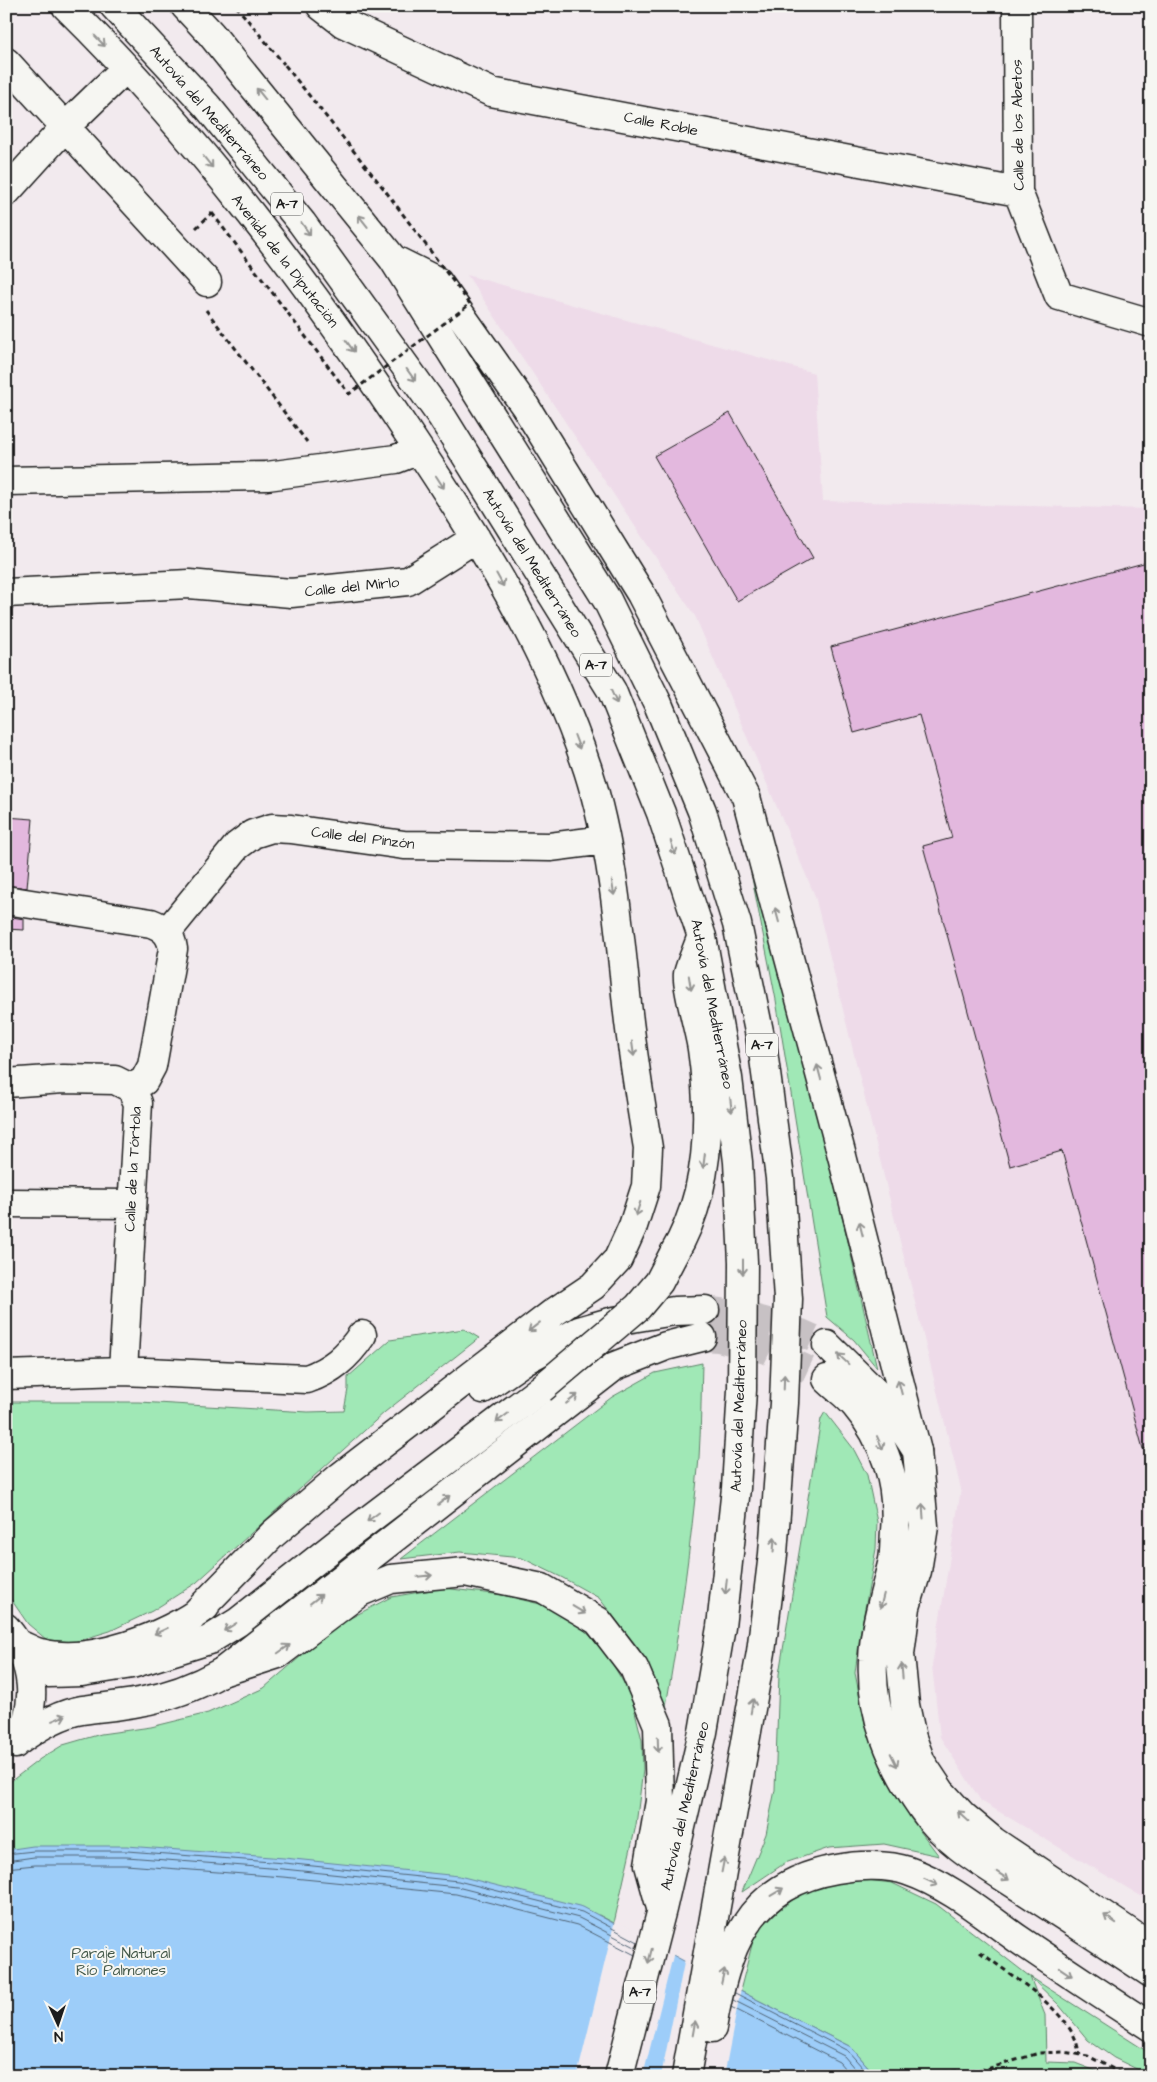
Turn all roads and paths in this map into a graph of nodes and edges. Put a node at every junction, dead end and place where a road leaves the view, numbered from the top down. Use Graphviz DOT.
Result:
graph roads {
  1 [pos="66,6"];
  2 [pos="114,6"];
  3 [pos="186,6"];
  4 [pos="199,6"];
  5 [pos="236,6"];
  6 [pos="321,6"];
  7 [pos="1017,6"];
  8 [pos="211,34"];
  9 [pos="6,62"];
  10 [pos="126,68"];
  11 [pos="65,127"];
  12 [pos="6,192"];
  13 [pos="1018,192"];
  14 [pos="212,213"];
  15 [pos="394,259"];
  16 [pos="207,282"];
  17 [pos="1151,323"];
  18 [pos="419,450"];
  19 [pos="321,469"];
  20 [pos="6,481"];
  21 [pos="476,538"];
  22 [pos="6,594"];
  23 [pos="605,840"];
  24 [pos="6,900"];
  25 [pos="167,932"];
  26 [pos="702,937"];
  27 [pos="6,1083"];
  28 [pos="131,1088"];
  29 [pos="6,1203"];
  30 [pos="132,1204"];
  31 [pos="362,1335"];
  32 [pos="827,1345"];
  33 [pos="123,1371"];
  34 [pos="6,1375"];
  35 [pos="827,1380"];
  36 [pos="917,1451"];
  37 [pos="191,1618"];
  38 [pos="18,1645"];
  39 [pos="222,1672"];
  40 [pos="12,1748"];
  41 [pos="662,1909"];
  42 [pos="1151,1946"];
  43 [pos="980,1952"];
  44 [pos="1151,1973"];
  45 [pos="1151,2027"];
  46 [pos="1080,2055"];
  47 [pos="943,2072"];
  48 [pos="619,2076"];
  49 [pos="686,2076"];
  50 [pos="704,2076"];
  51 [pos="1127,2076"];
  1 -- 10 [label="main road, Avenida de la Diputación, one-way"];
  2 -- 26 [label="main road, Autovía del Mediterráneo / A-7, one-way"];
  3 -- 8 [label="main road, A-7"];
  4 -- 8 [label="main road"];
  5 -- 14 [label="path, bridge"];
  6 -- 13 [label="main road, Calle Roble"];
  7 -- 13 [label="main road, Calle de los Abetos"];
  15 -- 8 [label="main road, A-7, one-way"];
  9 -- 11 [label="main road"];
  10 -- 11 [label="main road"];
  10 -- 18 [label="main road, Avenida de la Diputación, one-way"];
  11 -- 12 [label="main road"];
  11 -- 16 [label="main road"];
  13 -- 17 [label="main road, Calle de los Abetos"];
  36 -- 15 [label="main road, one-way"];
  49 -- 15 [label="main road, A-7, one-way"];
  16 -- 19 [label="path"];
  18 -- 19 [label="main road"];
  18 -- 21 [label="main road, Avenida de la Diputación, one-way"];
  19 -- 20 [label="main road"];
  21 -- 22 [label="main road, Calle del Mirlo"];
  21 -- 23 [label="main road, one-way"];
  23 -- 25 [label="main road, Calle del Pinzón"];
  23 -- 37 [label="main road, one-way"];
  24 -- 25 [label="main road"];
  25 -- 28 [label="main road, Calle de la Tórtola"];
  26 -- 38 [label="main road, one-way, bridge"];
  26 -- 41 [label="main road, Autovía del Mediterráneo / A-7, one-way"];
  27 -- 28 [label="main road"];
  28 -- 30 [label="main road, Calle de la Tórtola"];
  29 -- 30 [label="main road"];
  30 -- 33 [label="main road, Calle de la Tórtola"];
  31 -- 33 [label="main road"];
  36 -- 32 [label="main road, one-way"];
  33 -- 34 [label="main road"];
  35 -- 44 [label="main road, one-way"];
  42 -- 36 [label="main road, one-way"];
  37 -- 38 [label="main road, one-way"];
  39 -- 37 [label="main road, one-way"];
  38 -- 40 [label="main road"];
  40 -- 39 [label="main road, one-way"];
  39 -- 41 [label="main road, one-way"];
  41 -- 48 [label="main road, Autovía del Mediterráneo / A-7, one-way"];
  43 -- 46 [label="path"];
  50 -- 45 [label="main road, one-way"];
  46 -- 47 [label="path"];
  46 -- 51 [label="path"];
}
